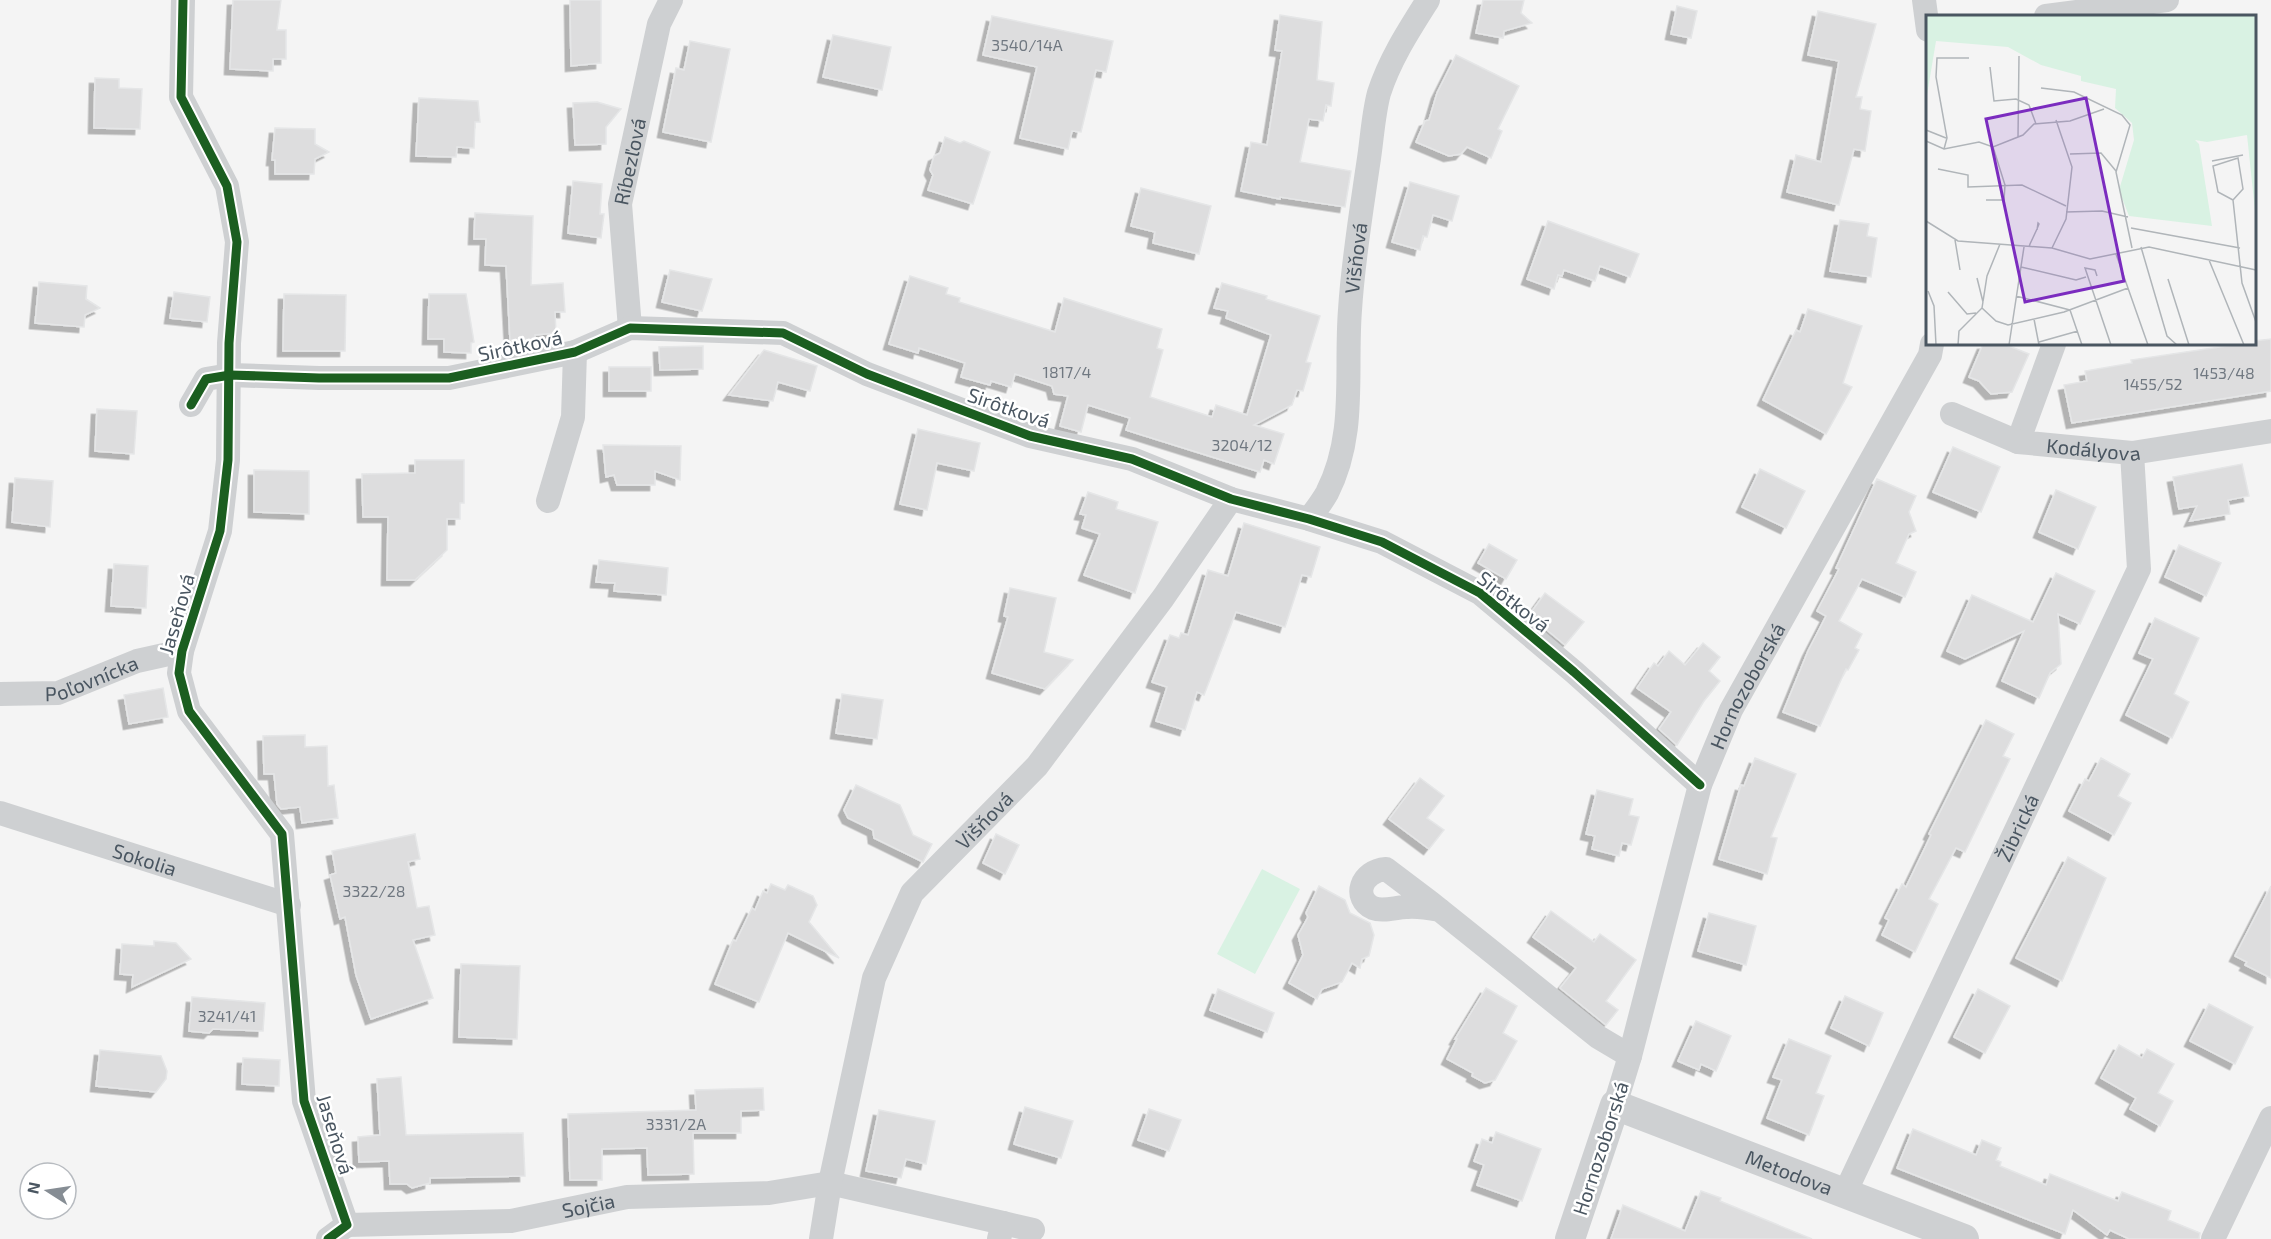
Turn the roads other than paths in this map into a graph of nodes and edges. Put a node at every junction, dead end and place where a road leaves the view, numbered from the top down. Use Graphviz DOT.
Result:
graph roads {
  1 [pos="183,0"];
  2 [pos="671,0"];
  3 [pos="1428,0"];
  4 [pos="1924,0"];
  5 [pos="2167,0"];
  6 [pos="1926,15"];
  7 [pos="2054,15"];
  8 [pos="630,328"];
  9 [pos="1932,345"];
  10 [pos="2054,345"];
  11 [pos="575,352"];
  12 [pos="230,375"];
  13 [pos="191,405"];
  14 [pos="1952,414"];
  15 [pos="2271,431"];
  16 [pos="2018,442"];
  17 [pos="2132,453"];
  18 [pos="1231,499"];
  19 [pos="548,501"];
  20 [pos="1309,519"];
  21 [pos="182,651"];
  22 [pos="0,694"];
  23 [pos="1700,785"];
  24 [pos="0,813"];
  25 [pos="289,905"];
  26 [pos="1440,910"];
  27 [pos="1630,1056"];
  28 [pos="1615,1105"];
  29 [pos="2271,1118"];
  30 [pos="830,1183"];
  31 [pos="1845,1193"];
  32 [pos="1033,1230"];
  33 [pos="1001,1231"];
  34 [pos="337,1232"];
  35 [pos="821,1239"];
  36 [pos="1570,1239"];
  37 [pos="1964,1239"];
  38 [pos="2213,1239"];
  1 -- 12 [label="street, Jaseňová"];
  2 -- 8 [label="street, Ríbezľová"];
  3 -- 20 [label="street, Višňová"];
  4 -- 6 [label="street"];
  5 -- 7 [label="street"];
  8 -- 11 [label="street, Sirôtková"];
  8 -- 18 [label="street, Sirôtková"];
  9 -- 23 [label="street, Hornozoborská"];
  10 -- 16 [label="street, Kodályova"];
  11 -- 12 [label="street, Sirôtková"];
  11 -- 19 [label="street"];
  12 -- 13 [label="street"];
  12 -- 21 [label="street, Jaseňová"];
  14 -- 16 [label="street"];
  15 -- 17 [label="street, Kodályova"];
  16 -- 17 [label="street, Kodályova"];
  17 -- 31 [label="street, Žibrická"];
  18 -- 20 [label="street, Sirôtková"];
  18 -- 30 [label="street, Višňová"];
  20 -- 23 [label="street, Sirôtková"];
  21 -- 22 [label="street, Poľovnícka"];
  21 -- 25 [label="street, Jaseňová"];
  23 -- 27 [label="street, Hornozoborská"];
  24 -- 25 [label="street, Sokolia"];
  25 -- 34 [label="street, Jaseňová"];
  26 -- 27 [label="street, Hornozoborská"];
  27 -- 28 [label="street, Hornozoborská"];
  28 -- 31 [label="street, Metodova"];
  28 -- 36 [label="street, Hornozoborská"];
  29 -- 38 [label="street"];
  30 -- 33 [label="street"];
  30 -- 34 [label="street, Sojčia"];
  30 -- 35 [label="street, Višňová"];
  31 -- 37 [label="street, Metodova"];
  32 -- 33 [label="street"];
}
